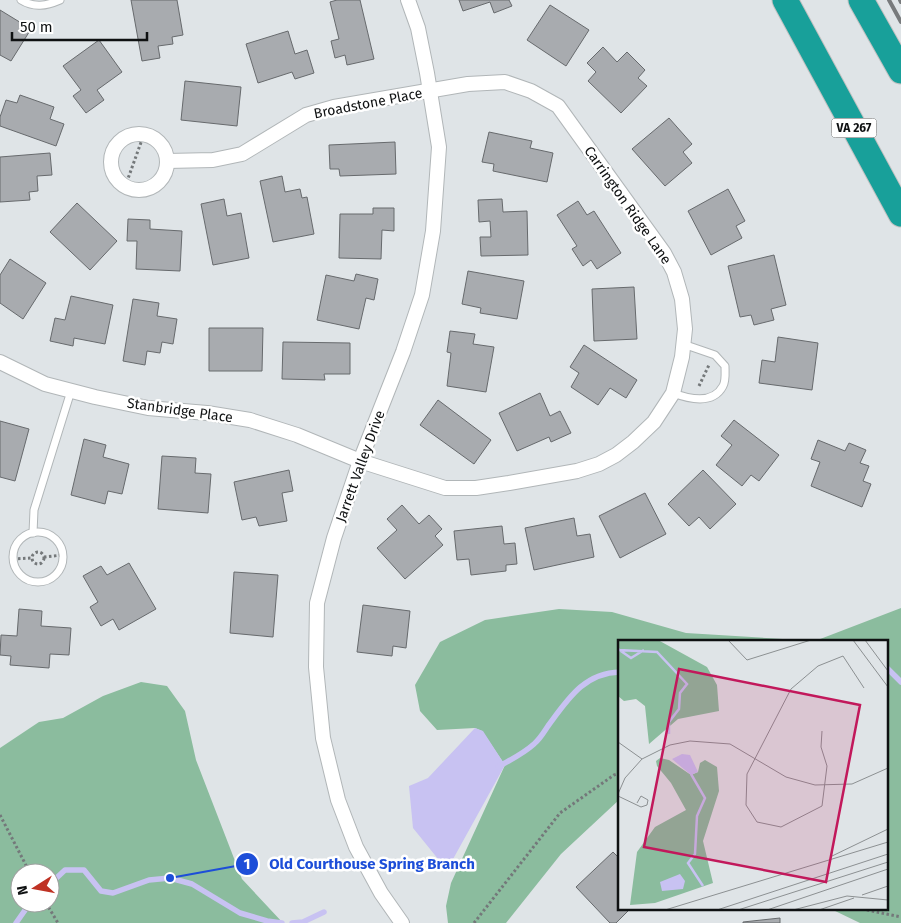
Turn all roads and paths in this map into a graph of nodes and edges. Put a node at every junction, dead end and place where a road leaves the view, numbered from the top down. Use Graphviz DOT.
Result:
graph roads {
  1 [pos="22,0"];
  2 [pos="60,0"];
  3 [pos="408,0"];
  4 [pos="772,0"];
  5 [pos="784,0"];
  6 [pos="861,0"];
  7 [pos="806,43"];
  8 [pos="901,71"];
  9 [pos="431,90"];
  10 [pos="144,134"];
  11 [pos="167,161"];
  12 [pos="125,187"];
  13 [pos="901,214"];
  14 [pos="684,344"];
  15 [pos="715,355"];
  16 [pos="0,362"];
  17 [pos="71,391"];
  18 [pos="673,393"];
  19 [pos="693,398"];
  20 [pos="360,461"];
  21 [pos="33,532"];
  22 [pos="62,555"];
  23 [pos="44,557"];
  24 [pos="32,558"];
  25 [pos="13,559"];
  26 [pos="618,774"];
  27 [pos="0,816"];
  28 [pos="25,863"];
  29 [pos="866,910"];
  30 [pos="901,918"];
  31 [pos="402,923"];
  32 [pos="474,923"];
  1 -- 2 [label="lane"];
  3 -- 9 [label="street, Jarrett Valley Drive"];
  4 -- 7 [label="highway"];
  5 -- 7 [label="highway, VA 267"];
  6 -- 8 [label="highway"];
  7 -- 13 [label="highway, VA 267"];
  9 -- 11 [label="street, Broadstone Place"];
  9 -- 14 [label="street, Carrington Ridge Lane"];
  9 -- 20 [label="street, Jarrett Valley Drive"];
  10 -- 11 [label="street"];
  10 -- 12 [label="path"];
  10 -- 12 [label="street"];
  11 -- 12 [label="street"];
  14 -- 15 [label="lane"];
  14 -- 18 [label="street, Carrington Ridge Lane"];
  15 -- 19 [label="path"];
  15 -- 19 [label="lane"];
  16 -- 17 [label="street, Stanbridge Place"];
  17 -- 20 [label="street, Stanbridge Place"];
  17 -- 21 [label="lane"];
  18 -- 19 [label="lane"];
  18 -- 20 [label="street, Carrington Ridge Lane"];
  20 -- 31 [label="street, Jarrett Valley Drive"];
  21 -- 22 [label="lane"];
  21 -- 25 [label="lane"];
  22 -- 23 [label="path"];
  22 -- 25 [label="lane"];
  23 -- 24 [label="path"];
  23 -- 24 [label="path"];
  24 -- 25 [label="path"];
  26 -- 32 [label="path"];
  27 -- 28 [label="path"];
  29 -- 30 [label="path"];
}
